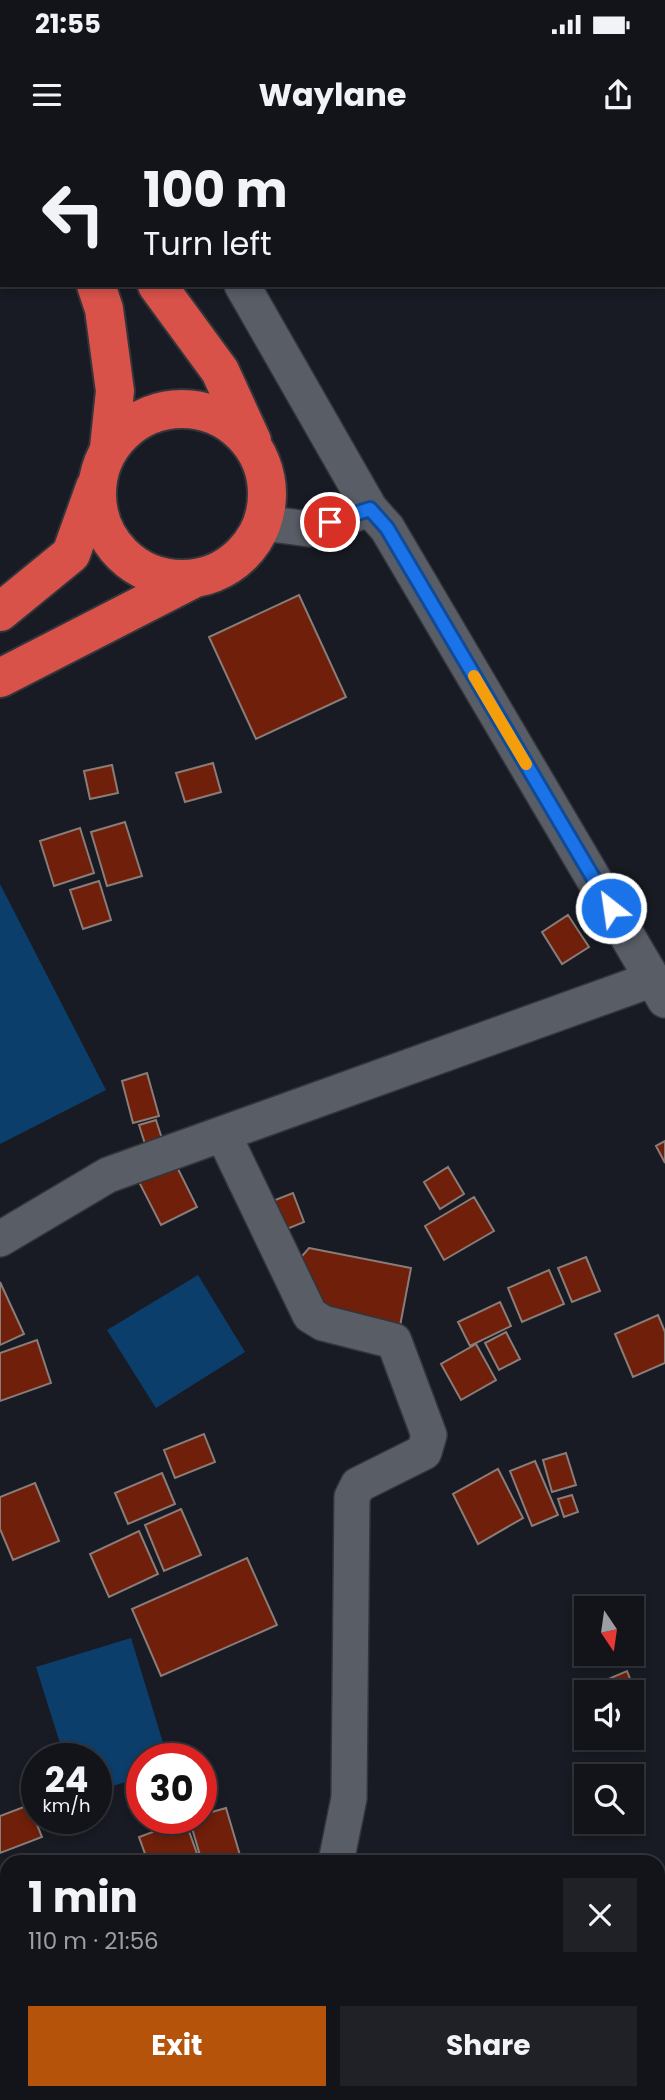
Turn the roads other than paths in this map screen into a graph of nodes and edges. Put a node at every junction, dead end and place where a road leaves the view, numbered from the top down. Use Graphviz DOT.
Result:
graph roads {
  1 [pos="97,287"];
  2 [pos="158,287"];
  3 [pos="243,287"];
  4 [pos="110,447"];
  5 [pos="261,461"];
  6 [pos="96,483"];
  7 [pos="370,509"];
  8 [pos="263,523"];
  9 [pos="192,579"];
  10 [pos="0,612"];
  11 [pos="0,678"];
  12 [pos="659,989"];
  13 [pos="223,1134"];
  14 [pos="0,1239"];
  15 [pos="337,1855"];
  1 -- 4 [label="highway"];
  2 -- 5 [label="highway"];
  3 -- 7 [label="street"];
  4 -- 5 [label="highway"];
  4 -- 6 [label="highway"];
  5 -- 8 [label="highway"];
  6 -- 9 [label="highway"];
  6 -- 10 [label="highway"];
  7 -- 8 [label="street"];
  7 -- 12 [label="street"];
  8 -- 9 [label="highway"];
  9 -- 11 [label="highway"];
  12 -- 13 [label="street"];
  13 -- 14 [label="street"];
  13 -- 15 [label="street"];
}
